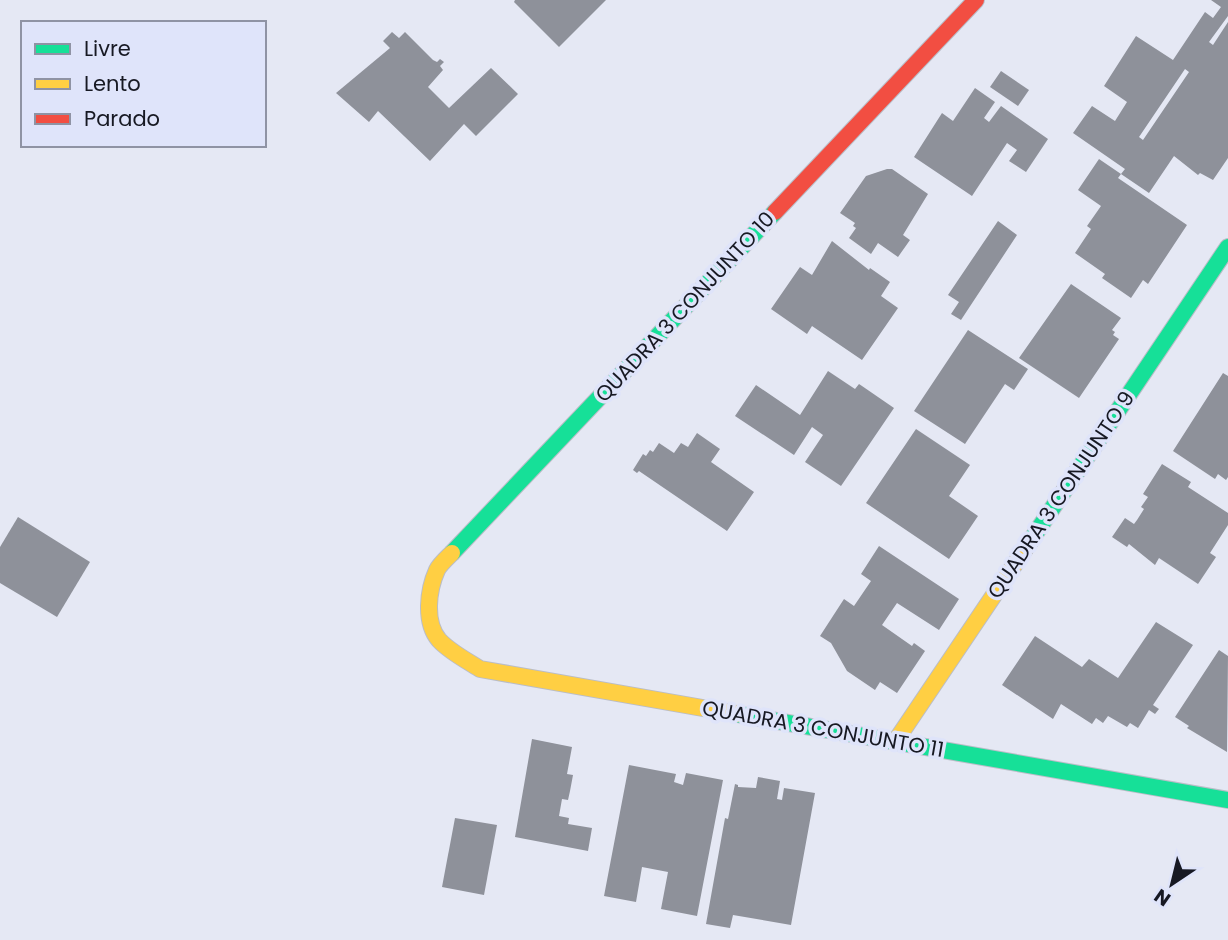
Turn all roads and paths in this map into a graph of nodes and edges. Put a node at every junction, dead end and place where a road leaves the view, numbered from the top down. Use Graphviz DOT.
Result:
graph roads {
  1 [pos="976,0"];
  2 [pos="1228,247"];
  3 [pos="431,630"];
  4 [pos="895,742"];
  5 [pos="1228,800"];
  1 -- 3 [label="street, QUADRA 3 CONJUNTO 10"];
  2 -- 4 [label="street, QUADRA 3 CONJUNTO 9"];
  3 -- 4 [label="street, QUADRA 3 CONJUNTO 11"];
  4 -- 5 [label="street, QUADRA 3 CONJUNTO 11"];
}
